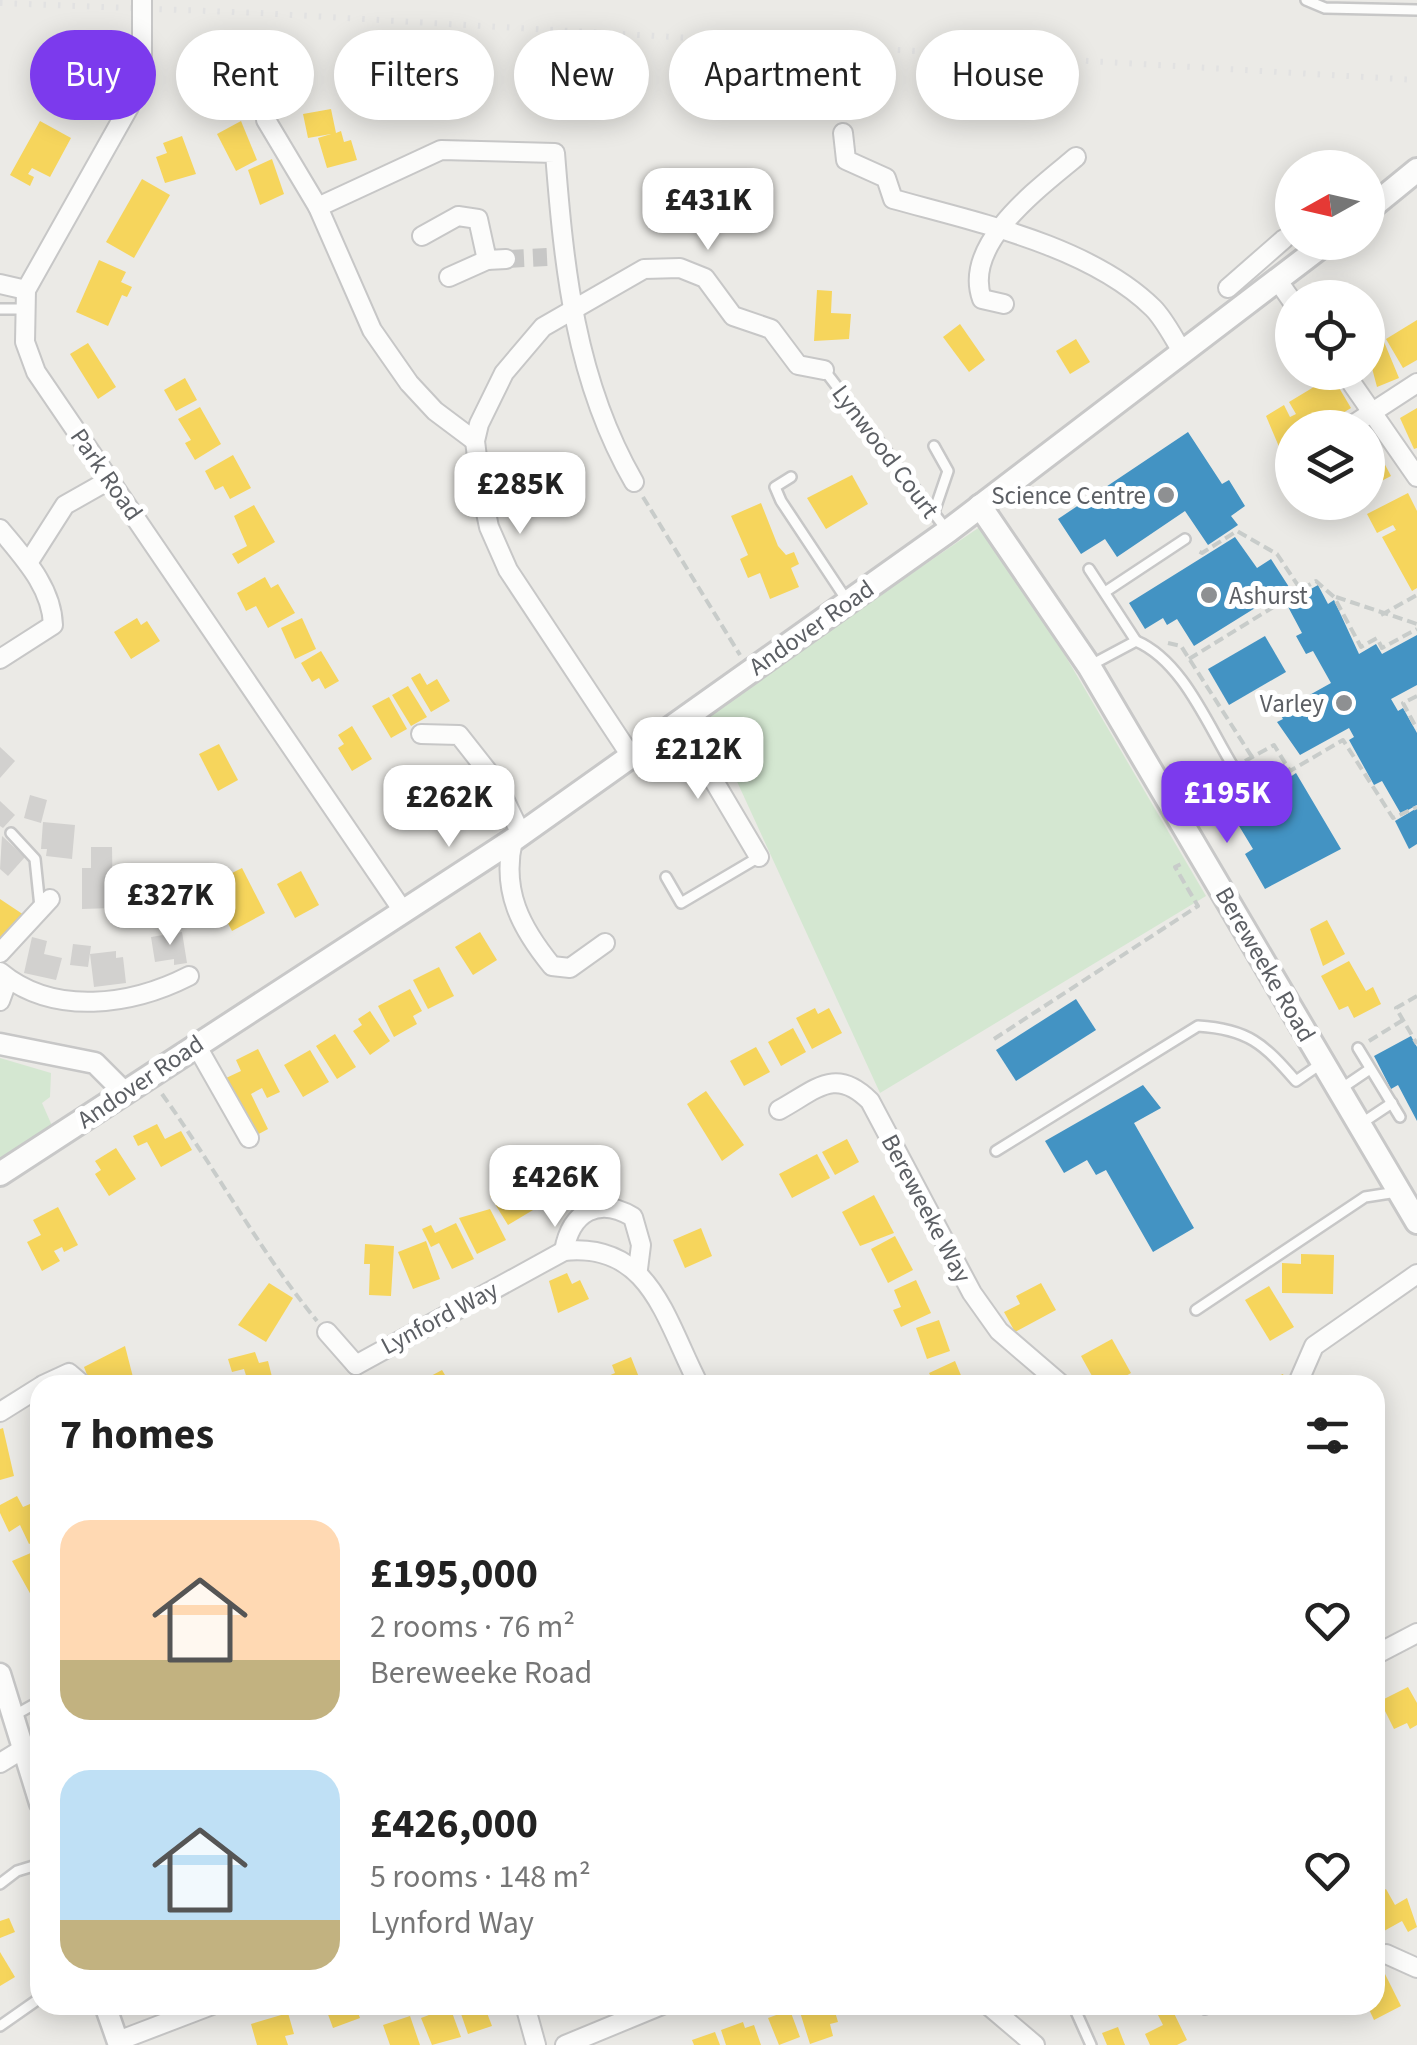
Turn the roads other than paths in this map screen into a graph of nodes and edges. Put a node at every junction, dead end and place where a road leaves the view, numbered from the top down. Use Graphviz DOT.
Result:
graph roads {
  1 [pos="142,0"];
  2 [pos="1306,0"];
  3 [pos="1417,10"];
  4 [pos="266,120"];
  5 [pos="842,133"];
  6 [pos="1076,157"];
  7 [pos="1417,170"];
  8 [pos="1385,196"];
  9 [pos="318,207"];
  10 [pos="1003,229"];
  11 [pos="422,236"];
  12 [pos="1275,247"];
  13 [pos="1304,260"];
  14 [pos="1245,272"];
  15 [pos="449,277"];
  16 [pos="0,284"];
  17 [pos="1228,288"];
  18 [pos="1269,288"];
  19 [pos="26,290"];
  20 [pos="1275,291"];
  21 [pos="1004,304"];
  22 [pos="570,308"];
  23 [pos="0,309"];
  24 [pos="24,310"];
  25 [pos="1183,353"];
  26 [pos="824,370"];
  27 [pos="1417,384"];
  28 [pos="1375,410"];
  29 [pos="1385,431"];
  30 [pos="475,441"];
  31 [pos="934,446"];
  32 [pos="792,477"];
  33 [pos="1417,477"];
  34 [pos="111,479"];
  35 [pos="634,482"];
  36 [pos="980,506"];
  37 [pos="941,522"];
  38 [pos="0,530"];
  39 [pos="1185,540"];
  40 [pos="28,562"];
  41 [pos="1089,569"];
  42 [pos="1105,592"];
  43 [pos="847,601"];
  44 [pos="1136,642"];
  45 [pos="0,659"];
  46 [pos="1089,666"];
  47 [pos="678,722"];
  48 [pos="421,734"];
  49 [pos="631,756"];
  50 [pos="1179,816"];
  51 [pos="11,834"];
  52 [pos="517,837"];
  53 [pos="759,857"];
  54 [pos="666,877"];
  55 [pos="45,904"];
  56 [pos="403,911"];
  57 [pos="605,943"];
  58 [pos="0,954"];
  59 [pos="4,976"];
  60 [pos="189,976"];
  61 [pos="0,1001"];
  62 [pos="196,1043"];
  63 [pos="0,1044"];
  64 [pos="1358,1048"];
  65 [pos="1324,1062"];
  66 [pos="1370,1069"];
  67 [pos="1340,1089"];
  68 [pos="124,1092"];
  69 [pos="1392,1104"];
  70 [pos="779,1110"];
  71 [pos="1400,1117"];
  72 [pos="1360,1124"];
  73 [pos="250,1138"];
  74 [pos="996,1152"];
  75 [pos="0,1174"];
  76 [pos="1400,1192"];
  77 [pos="1417,1222"];
  78 [pos="564,1252"];
  79 [pos="638,1269"];
  80 [pos="1417,1274"];
  81 [pos="1196,1310"];
  82 [pos="327,1332"];
  83 [pos="356,1365"];
  84 [pos="353,1375"];
  85 [pos="694,1375"];
  86 [pos="1047,1375"];
  87 [pos="1302,1375"];
  88 [pos="30,1393"];
  89 [pos="0,1412"];
  90 [pos="1417,1633"];
  91 [pos="1385,1651"];
  92 [pos="0,1676"];
  93 [pos="30,1706"];
  94 [pos="12,1716"];
  95 [pos="23,1749"];
  96 [pos="0,1764"];
  97 [pos="30,1771"];
  98 [pos="30,1867"];
  99 [pos="0,1884"];
  100 [pos="1386,1954"];
  101 [pos="1417,1968"];
  102 [pos="30,2005"];
  103 [pos="109,2015"];
  104 [pos="188,2015"];
  105 [pos="528,2015"];
  106 [pos="638,2015"];
  107 [pos="1000,2015"];
  108 [pos="1078,2015"];
  109 [pos="0,2026"];
  110 [pos="119,2043"];
  111 [pos="536,2045"];
  112 [pos="565,2045"];
  113 [pos="1035,2045"];
  114 [pos="1091,2045"];
  1 -- 19 [label="street, Park Road, bridge"];
  2 -- 3 [label="lane"];
  4 -- 9 [label="street"];
  5 -- 10 [label="street"];
  6 -- 10 [label="street"];
  7 -- 8 [label="main road"];
  9 -- 22 [label="street"];
  9 -- 30 [label="street"];
  10 -- 21 [label="street"];
  10 -- 25 [label="street"];
  11 -- 15 [label="street"];
  12 -- 14 [label="street"];
  13 -- 18 [label="main road, Andover Road"];
  14 -- 17 [label="street"];
  14 -- 18 [label="street"];
  16 -- 19 [label="street"];
  18 -- 20 [label="street"];
  18 -- 25 [label="main road, Andover Road"];
  19 -- 24 [label="street, Park Road"];
  22 -- 26 [label="street"];
  22 -- 30 [label="street"];
  22 -- 35 [label="street"];
  23 -- 24 [label="lane"];
  24 -- 34 [label="street, Park Road"];
  25 -- 36 [label="main road, Andover Road"];
  26 -- 37 [label="lane, Lynwood Court"];
  27 -- 28 [label="street"];
  29 -- 33 [label="street"];
  30 -- 49 [label="street"];
  31 -- 37 [label="lane"];
  32 -- 43 [label="lane"];
  34 -- 40 [label="street"];
  34 -- 56 [label="street, Park Road"];
  36 -- 37 [label="main road, Andover Road"];
  36 -- 46 [label="main road, Bereweeke Road"];
  37 -- 43 [label="main road, Andover Road"];
  38 -- 40 [label="street"];
  39 -- 42 [label="lane"];
  40 -- 45 [label="street"];
  41 -- 42 [label="lane"];
  42 -- 44 [label="lane"];
  43 -- 47 [label="main road, Andover Road"];
  44 -- 46 [label="lane"];
  44 -- 50 [label="lane"];
  46 -- 50 [label="main road, Bereweeke Road"];
  47 -- 49 [label="main road, Andover Road"];
  47 -- 53 [label="street"];
  48 -- 52 [label="street"];
  49 -- 52 [label="main road, Andover Road"];
  50 -- 65 [label="main road, Bereweeke Road"];
  51 -- 55 [label="lane"];
  52 -- 56 [label="main road, Andover Road"];
  52 -- 57 [label="street"];
  53 -- 54 [label="lane"];
  55 -- 58 [label="street"];
  56 -- 62 [label="main road, Andover Road"];
  59 -- 60 [label="street"];
  59 -- 61 [label="street"];
  62 -- 68 [label="main road, Andover Road"];
  62 -- 73 [label="street"];
  63 -- 68 [label="street"];
  64 -- 66 [label="lane"];
  65 -- 67 [label="main road, Bereweeke Road"];
  65 -- 74 [label="lane"];
  66 -- 67 [label="lane"];
  66 -- 69 [label="lane"];
  67 -- 72 [label="main road, Bereweeke Road"];
  68 -- 75 [label="main road, Andover Road"];
  69 -- 71 [label="lane"];
  69 -- 72 [label="lane"];
  70 -- 86 [label="street, Bereweeke Way"];
  72 -- 76 [label="main road, Bereweeke Road"];
  76 -- 77 [label="main road, Bereweeke Road"];
  76 -- 81 [label="lane"];
  78 -- 79 [label="street"];
  78 -- 79 [label="street"];
  78 -- 83 [label="street, Lynford Way"];
  79 -- 85 [label="street"];
  80 -- 87 [label="street"];
  82 -- 83 [label="street, Lynford Way"];
  83 -- 84 [label="street"];
  88 -- 89 [label="street"];
  90 -- 91 [label="street"];
  92 -- 94 [label="street"];
  93 -- 94 [label="lane"];
  94 -- 95 [label="street"];
  95 -- 96 [label="street"];
  95 -- 97 [label="street"];
  98 -- 99 [label="lane"];
  100 -- 101 [label="street"];
  102 -- 109 [label="lane"];
  103 -- 110 [label="street"];
  104 -- 110 [label="street"];
  105 -- 111 [label="street"];
  106 -- 112 [label="street"];
  107 -- 113 [label="street"];
  108 -- 114 [label="lane"];
}
